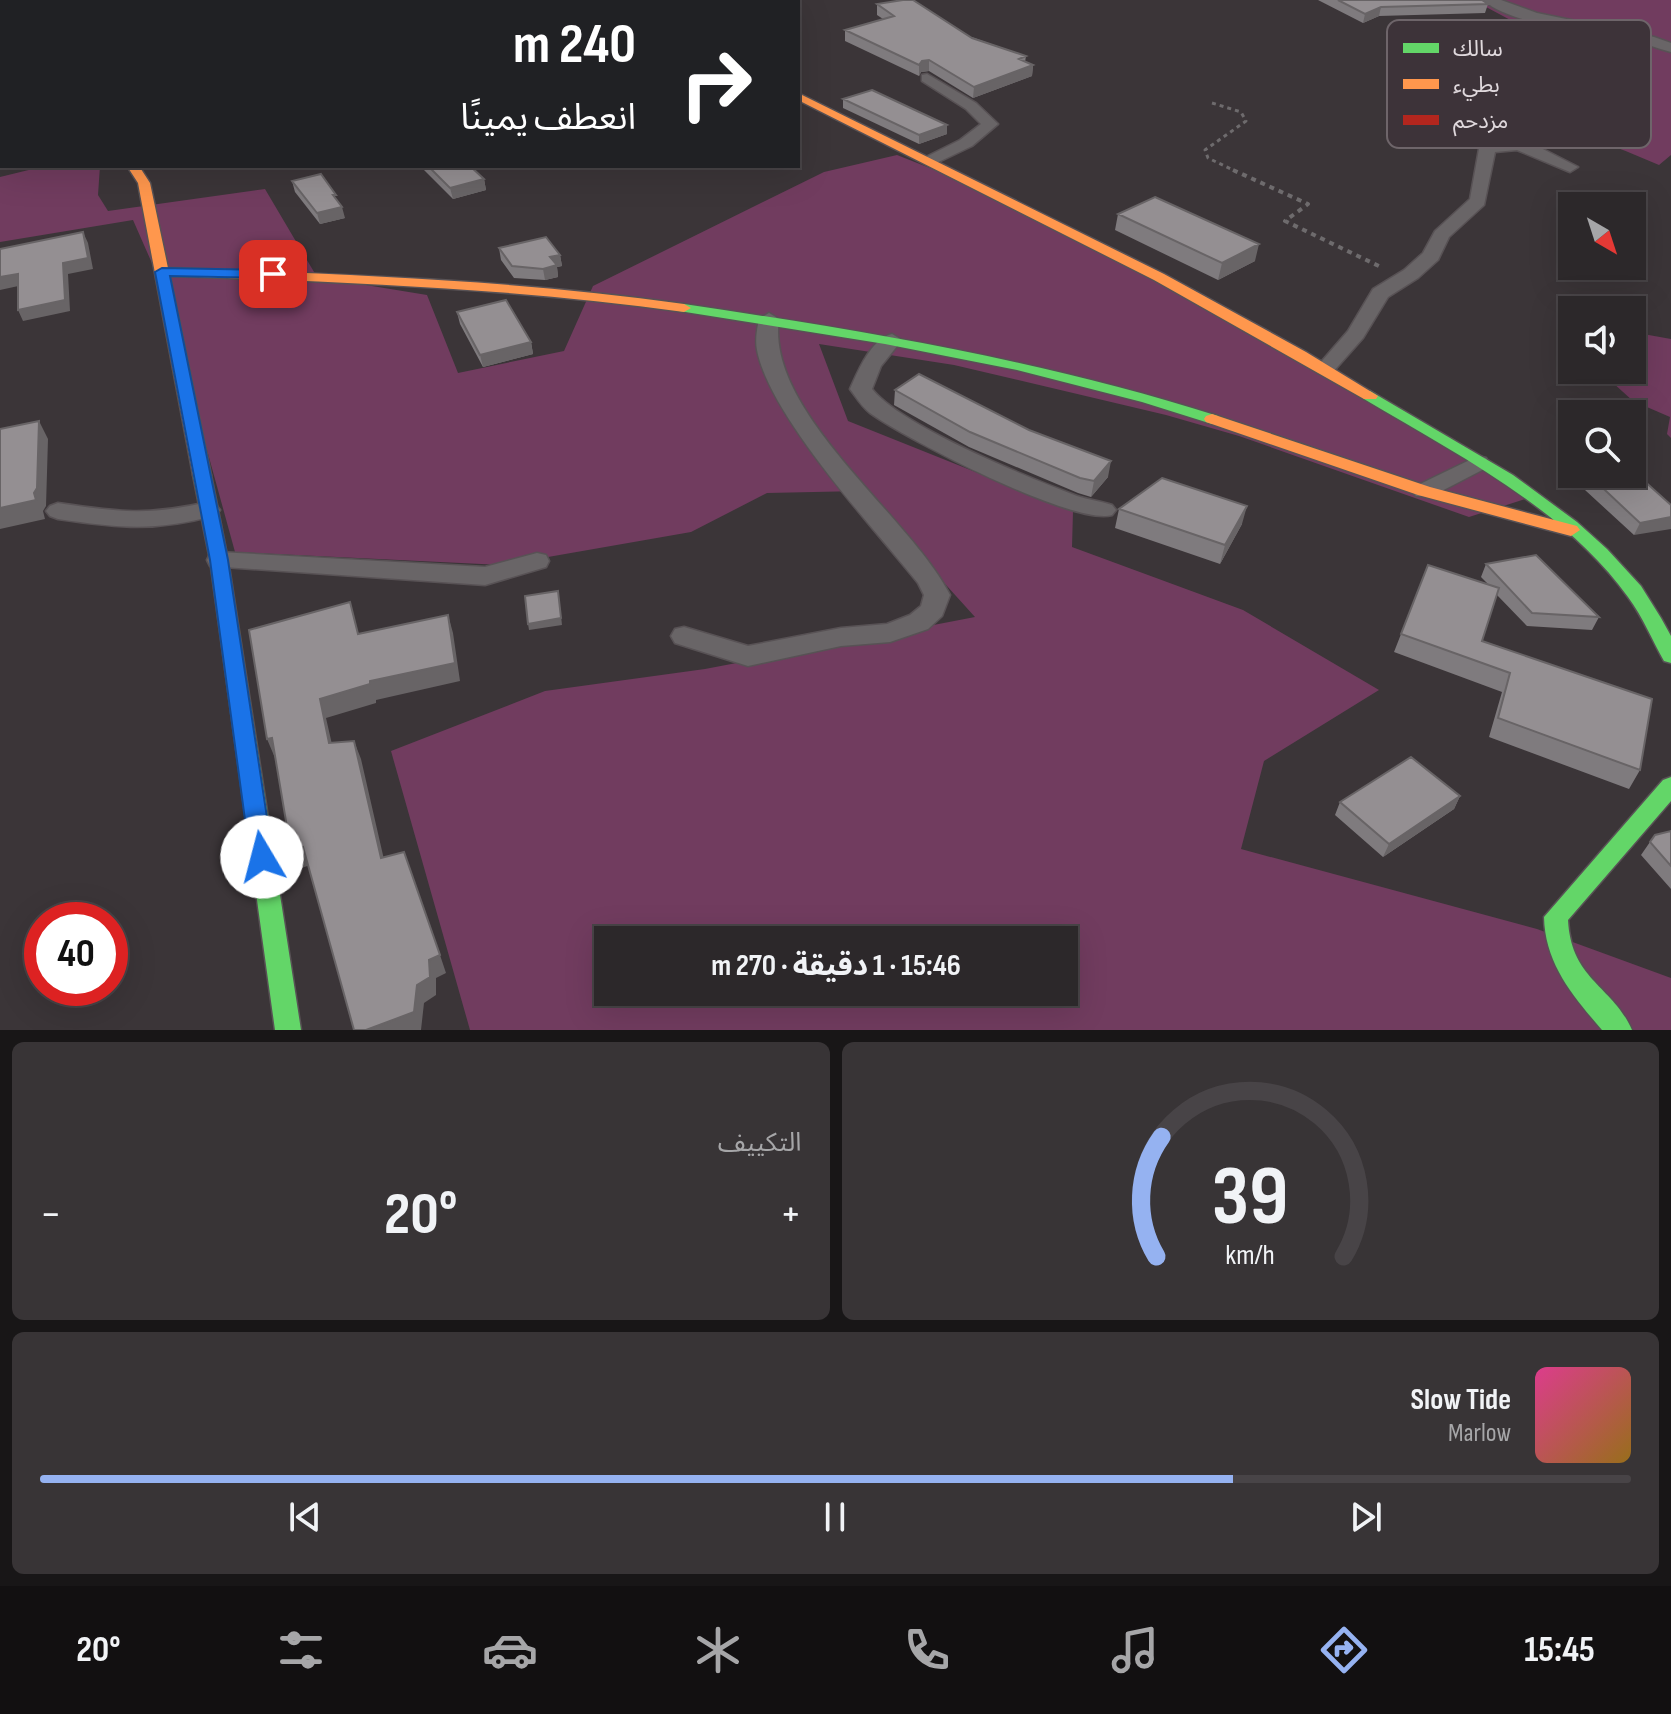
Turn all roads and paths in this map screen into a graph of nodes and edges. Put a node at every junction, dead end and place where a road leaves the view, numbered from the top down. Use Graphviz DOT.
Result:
graph roads {
  1 [pos="1490,0"];
  2 [pos="1556,20"];
  3 [pos="1651,41"];
  4 [pos="1671,48"];
  5 [pos="927,78"];
  6 [pos="800,97"];
  7 [pos="1212,103"];
  8 [pos="1489,148"];
  9 [pos="1529,148"];
  10 [pos="930,161"];
  11 [pos="1570,167"];
  12 [pos="134,168"];
  13 [pos="162,272"];
  14 [pos="1403,278"];
  15 [pos="769,319"];
  16 [pos="892,340"];
  17 [pos="1325,369"];
  18 [pos="1478,463"];
  19 [pos="1424,491"];
  20 [pos="208,510"];
  21 [pos="1104,510"];
  22 [pos="58,511"];
  23 [pos="1571,530"];
  24 [pos="219,560"];
  25 [pos="537,561"];
  26 [pos="684,636"];
  27 [pos="1671,656"];
  28 [pos="1671,786"];
  29 [pos="288,1030"];
  30 [pos="1619,1030"];
  1 -- 2 [label="street"];
  3 -- 4 [label="street"];
  5 -- 10 [label="street"];
  6 -- 10 [label="street"];
  7 -- 14 [label="path"];
  8 -- 14 [label="street"];
  9 -- 11 [label="street"];
  10 -- 17 [label="street"];
  12 -- 13 [label="street"];
  13 -- 15 [label="street"];
  13 -- 20 [label="street"];
  14 -- 17 [label="street"];
  15 -- 16 [label="street"];
  15 -- 26 [label="street"];
  16 -- 19 [label="street"];
  16 -- 21 [label="street"];
  17 -- 18 [label="street"];
  18 -- 19 [label="street"];
  18 -- 23 [label="street"];
  19 -- 23 [label="street"];
  20 -- 22 [label="street"];
  20 -- 24 [label="street"];
  23 -- 27 [label="street"];
  24 -- 25 [label="street"];
  24 -- 29 [label="street"];
  28 -- 30 [label="street"];
}
